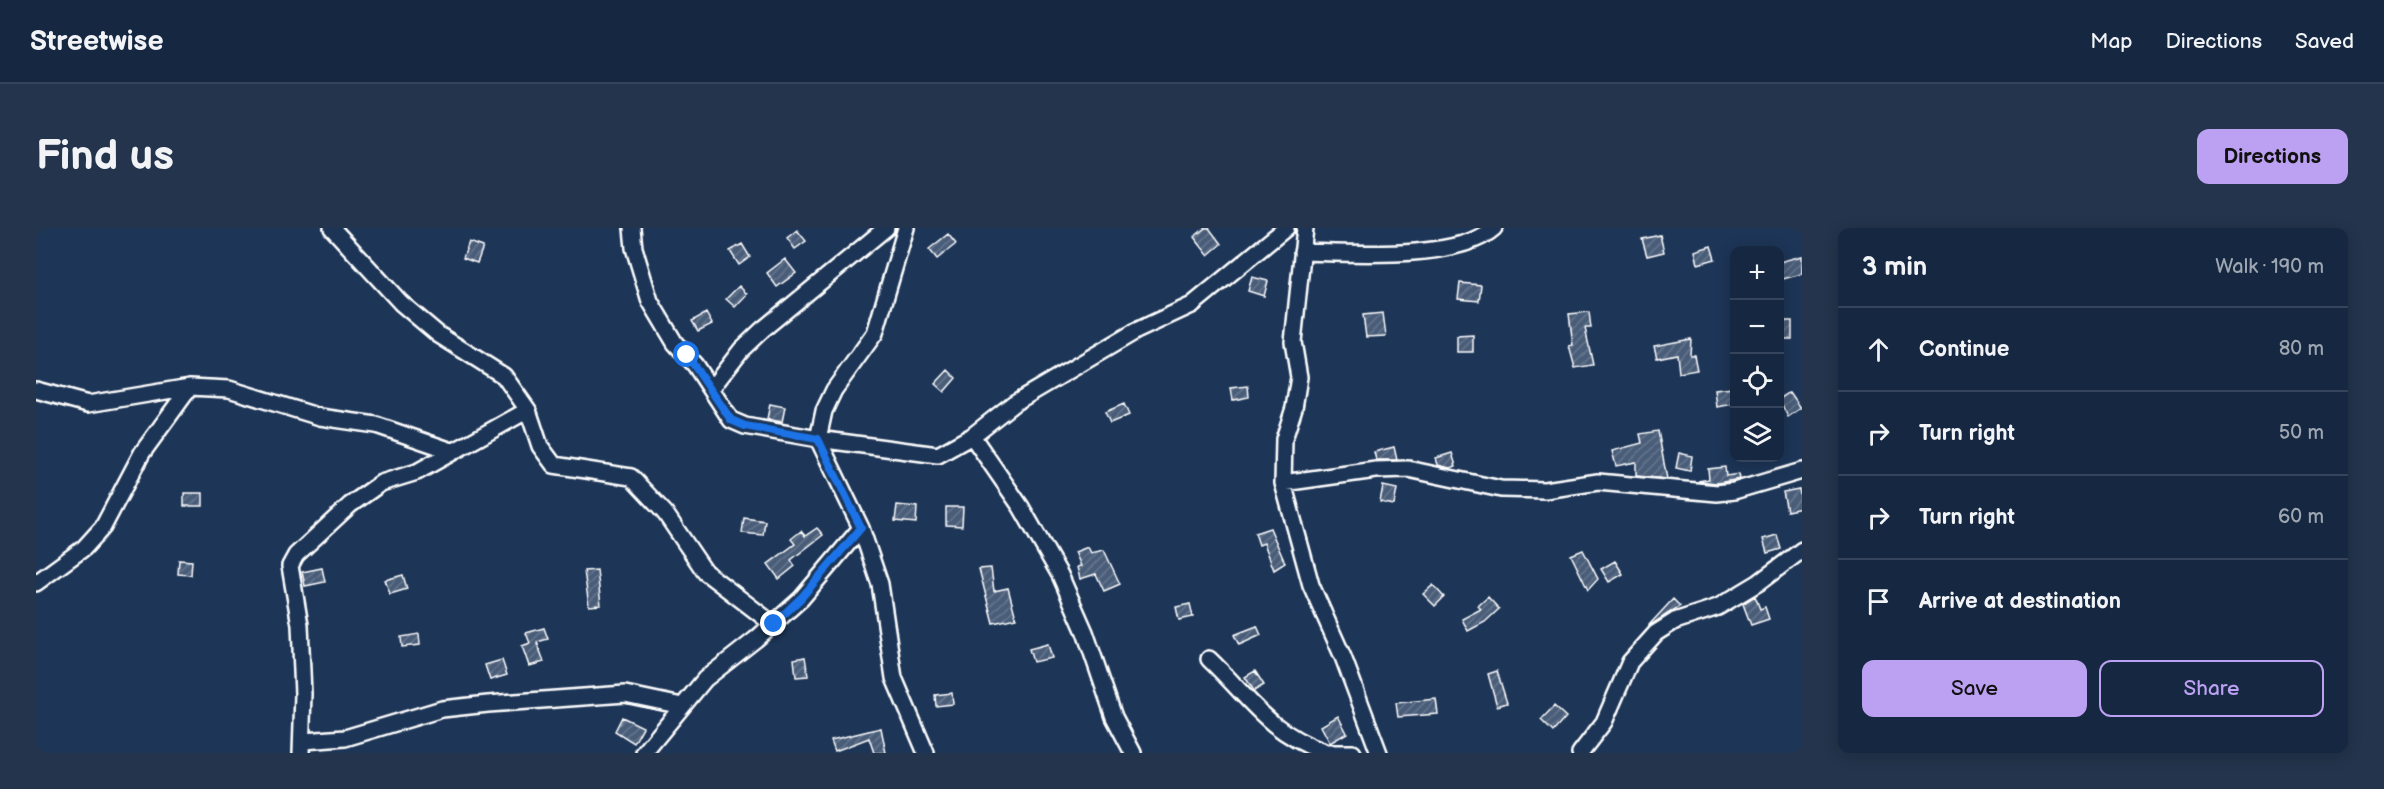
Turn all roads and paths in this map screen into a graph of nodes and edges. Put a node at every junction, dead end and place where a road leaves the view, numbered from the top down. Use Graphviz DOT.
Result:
graph roads {
  1 [pos="332,228"];
  2 [pos="632,228"];
  3 [pos="886,228"];
  4 [pos="906,228"];
  5 [pos="1286,228"];
  6 [pos="1305,228"];
  7 [pos="1494,228"];
  8 [pos="1302,252"];
  9 [pos="190,387"];
  10 [pos="711,389"];
  11 [pos="36,390"];
  12 [pos="528,410"];
  13 [pos="972,436"];
  14 [pos="818,439"];
  15 [pos="452,451"];
  16 [pos="1802,471"];
  17 [pos="1283,483"];
  18 [pos="861,528"];
  19 [pos="1802,550"];
  20 [pos="36,584"];
  21 [pos="774,624"];
  22 [pos="1209,659"];
  23 [pos="682,706"];
  24 [pos="302,747"];
  25 [pos="1322,752"];
  26 [pos="644,753"];
  27 [pos="926,753"];
  28 [pos="1133,753"];
  29 [pos="1353,753"];
  30 [pos="1379,753"];
  31 [pos="1580,753"];
  1 -- 12 [label="street"];
  2 -- 10 [label="street"];
  3 -- 10 [label="street"];
  4 -- 14 [label="street"];
  5 -- 13 [label="street"];
  6 -- 8 [label="street"];
  7 -- 8 [label="street"];
  8 -- 17 [label="street"];
  9 -- 11 [label="street"];
  9 -- 15 [label="street"];
  9 -- 20 [label="street"];
  10 -- 14 [label="street"];
  12 -- 15 [label="street"];
  12 -- 21 [label="street"];
  13 -- 14 [label="street"];
  13 -- 28 [label="street"];
  14 -- 18 [label="street"];
  15 -- 24 [label="street"];
  16 -- 17 [label="street"];
  17 -- 30 [label="street"];
  18 -- 21 [label="street"];
  18 -- 27 [label="street"];
  19 -- 31 [label="street"];
  21 -- 23 [label="street"];
  22 -- 25 [label="street"];
  23 -- 24 [label="street"];
  23 -- 26 [label="street"];
  25 -- 29 [label="street"];
}
